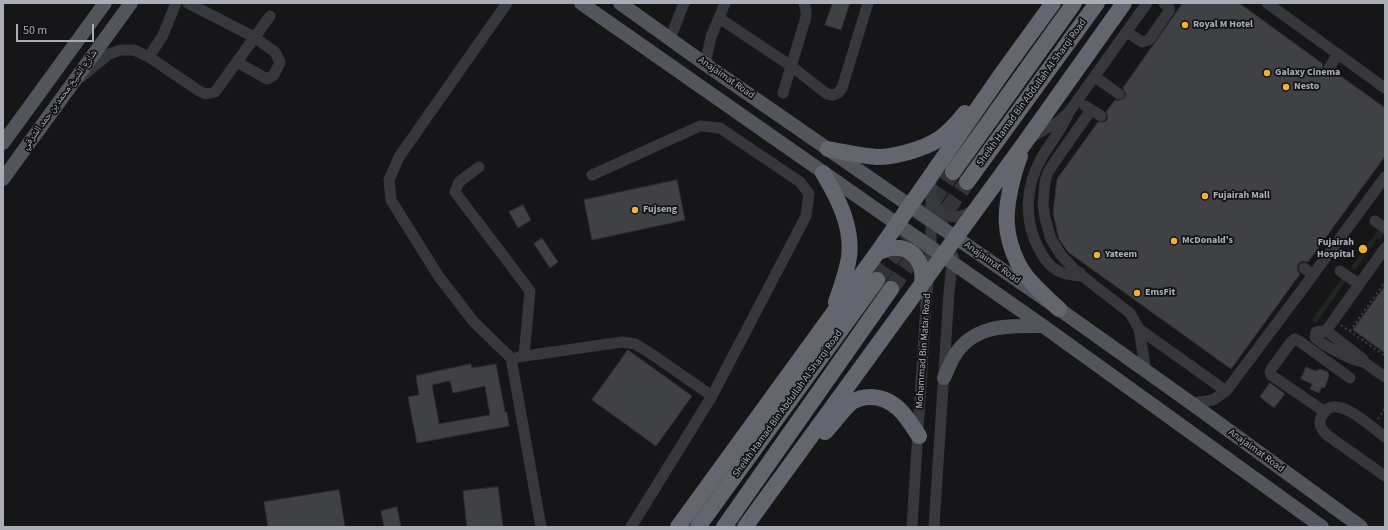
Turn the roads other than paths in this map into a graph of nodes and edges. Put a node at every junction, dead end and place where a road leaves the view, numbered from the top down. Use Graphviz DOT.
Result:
graph roads {
  1 [pos="105,3"];
  2 [pos="131,3"];
  3 [pos="176,3"];
  4 [pos="188,3"];
  5 [pos="507,3"];
  6 [pos="581,3"];
  7 [pos="620,3"];
  8 [pos="684,3"];
  9 [pos="725,3"];
  10 [pos="804,3"];
  11 [pos="868,3"];
  12 [pos="1053,3"];
  13 [pos="1074,3"];
  14 [pos="1097,3"];
  15 [pos="1124,3"];
  16 [pos="1148,3"];
  17 [pos="1164,3"];
  18 [pos="1267,3"];
  19 [pos="270,16"];
  20 [pos="719,18"];
  21 [pos="1127,32"];
  22 [pos="254,37"];
  23 [pos="670,39"];
  24 [pos="1338,54"];
  25 [pos="149,57"];
  26 [pos="237,62"];
  27 [pos="705,64"];
  28 [pos="791,66"];
  29 [pos="1328,68"];
  30 [pos="1005,69"];
  31 [pos="1095,77"];
  32 [pos="72,83"];
  33 [pos="1385,88"];
  34 [pos="784,93"];
  35 [pos="1119,94"];
  36 [pos="1078,101"];
  37 [pos="1091,110"];
  38 [pos="1069,112"];
  39 [pos="1101,116"];
  40 [pos="1026,140"];
  41 [pos="3,143"];
  42 [pos="828,149"];
  43 [pos="478,167"];
  44 [pos="953,172"];
  45 [pos="823,173"];
  46 [pos="592,175"];
  47 [pos="931,175"];
  48 [pos="1385,177"];
  49 [pos="3,178"];
  50 [pos="967,182"];
  51 [pos="932,200"];
  52 [pos="910,206"];
  53 [pos="979,206"];
  54 [pos="1375,221"];
  55 [pos="932,222"];
  56 [pos="897,224"];
  57 [pos="1385,228"];
  58 [pos="955,238"];
  59 [pos="1385,248"];
  60 [pos="1068,252"];
  61 [pos="877,253"];
  62 [pos="942,255"];
  63 [pos="1304,268"];
  64 [pos="1340,271"];
  65 [pos="1313,275"];
  66 [pos="1082,276"];
  67 [pos="925,279"];
  68 [pos="877,280"];
  69 [pos="1359,284"];
  70 [pos="891,289"];
  71 [pos="1059,309"];
  72 [pos="830,318"];
  73 [pos="1043,326"];
  74 [pos="1139,329"];
  75 [pos="524,356"];
  76 [pos="511,358"];
  77 [pos="1146,372"];
  78 [pos="1385,377"];
  79 [pos="944,378"];
  80 [pos="1350,378"];
  81 [pos="1226,391"];
  82 [pos="712,396"];
  83 [pos="1191,403"];
  84 [pos="1324,412"];
  85 [pos="919,436"];
  86 [pos="1385,437"];
  87 [pos="791,463"];
  88 [pos="1385,476"];
  89 [pos="541,527"];
  90 [pos="630,527"];
  91 [pos="678,527"];
  92 [pos="698,527"];
  93 [pos="724,527"];
  94 [pos="745,527"];
  95 [pos="912,527"];
  96 [pos="934,527"];
  97 [pos="1322,527"];
  98 [pos="1361,527"];
  1 -- 41 [label="main road, شارع الشيخ محمد بن حمد الشرقي"];
  2 -- 32 [label="main road, شارع الشيخ محمد بن حمد الشرقي"];
  3 -- 25 [label="street"];
  4 -- 22 [label="street"];
  5 -- 76 [label="street"];
  6 -- 45 [label="main road"];
  7 -- 23 [label="main road, Anajaimat Road"];
  8 -- 23 [label="street"];
  9 -- 20 [label="street"];
  10 -- 28 [label="street"];
  11 -- 28 [label="street"];
  12 -- 30 [label="highway"];
  13 -- 44 [label="highway, Sheikh Hamad Bin Abdullah Al Sharqi Road"];
  14 -- 50 [label="highway, Sheikh Hamad Bin Abdullah Al Sharqi Road"];
  15 -- 40 [label="highway"];
  16 -- 21 [label="street"];
  17 -- 21 [label="street"];
  18 -- 24 [label="street"];
  19 -- 22 [label="street"];
  20 -- 27 [label="street"];
  20 -- 28 [label="street"];
  21 -- 31 [label="street"];
  22 -- 26 [label="street"];
  22 -- 26 [label="street"];
  23 -- 27 [label="main road, Anajaimat Road"];
  24 -- 29 [label="street"];
  24 -- 33 [label="street"];
  25 -- 26 [label="street"];
  25 -- 32 [label="street"];
  27 -- 42 [label="main road, Anajaimat Road"];
  28 -- 34 [label="street"];
  30 -- 42 [label="highway"];
  30 -- 47 [label="highway"];
  31 -- 35 [label="street"];
  31 -- 36 [label="street"];
  32 -- 49 [label="main road, شارع الشيخ محمد بن حمد الشرقي"];
  36 -- 37 [label="street"];
  36 -- 38 [label="street"];
  37 -- 39 [label="street"];
  37 -- 66 [label="street"];
  38 -- 40 [label="street"];
  38 -- 66 [label="street"];
  40 -- 53 [label="highway"];
  40 -- 71 [label="highway"];
  42 -- 52 [label="main road, Anajaimat Road"];
  43 -- 75 [label="street"];
  45 -- 56 [label="main road"];
  45 -- 72 [label="highway"];
  46 -- 82 [label="street"];
  47 -- 51 [label="street, Mohammad Bin Matar Road"];
  47 -- 52 [label="highway"];
  48 -- 65 [label="street"];
  51 -- 53 [label="street"];
  51 -- 55 [label="street, Mohammad Bin Matar Road"];
  52 -- 55 [label="main road, Anajaimat Road"];
  52 -- 56 [label="highway"];
  53 -- 58 [label="highway"];
  54 -- 57 [label="street"];
  55 -- 58 [label="main road, Anajaimat Road"];
  55 -- 62 [label="street, Mohammad Bin Matar Road"];
  56 -- 61 [label="highway"];
  56 -- 62 [label="main road"];
  58 -- 62 [label="highway"];
  58 -- 71 [label="main road, Anajaimat Road"];
  59 -- 69 [label="street"];
  60 -- 66 [label="street"];
  61 -- 67 [label="highway"];
  61 -- 72 [label="highway"];
  62 -- 67 [label="highway"];
  62 -- 73 [label="main road"];
  62 -- 79 [label="street, Mohammad Bin Matar Road"];
  63 -- 65 [label="street"];
  64 -- 69 [label="street"];
  65 -- 81 [label="street"];
  66 -- 74 [label="street"];
  67 -- 85 [label="street, Mohammad Bin Matar Road"];
  67 -- 87 [label="highway"];
  68 -- 92 [label="highway, Sheikh Hamad Bin Abdullah Al Sharqi Road"];
  69 -- 78 [label="street"];
  70 -- 93 [label="highway, Sheikh Hamad Bin Abdullah Al Sharqi Road"];
  71 -- 77 [label="main road, Anajaimat Road"];
  72 -- 91 [label="highway"];
  73 -- 79 [label="main road"];
  73 -- 97 [label="main road"];
  74 -- 77 [label="street"];
  74 -- 81 [label="street"];
  75 -- 76 [label="street"];
  75 -- 82 [label="street"];
  76 -- 89 [label="street"];
  77 -- 83 [label="main road, Anajaimat Road"];
  79 -- 96 [label="street, Mohammad Bin Matar Road"];
  80 -- 84 [label="street"];
  81 -- 83 [label="street"];
  82 -- 90 [label="street"];
  83 -- 98 [label="main road, Anajaimat Road"];
  84 -- 86 [label="street"];
  84 -- 88 [label="street"];
  85 -- 87 [label="highway"];
  85 -- 95 [label="street, Mohammad Bin Matar Road"];
  87 -- 94 [label="highway"];
}
